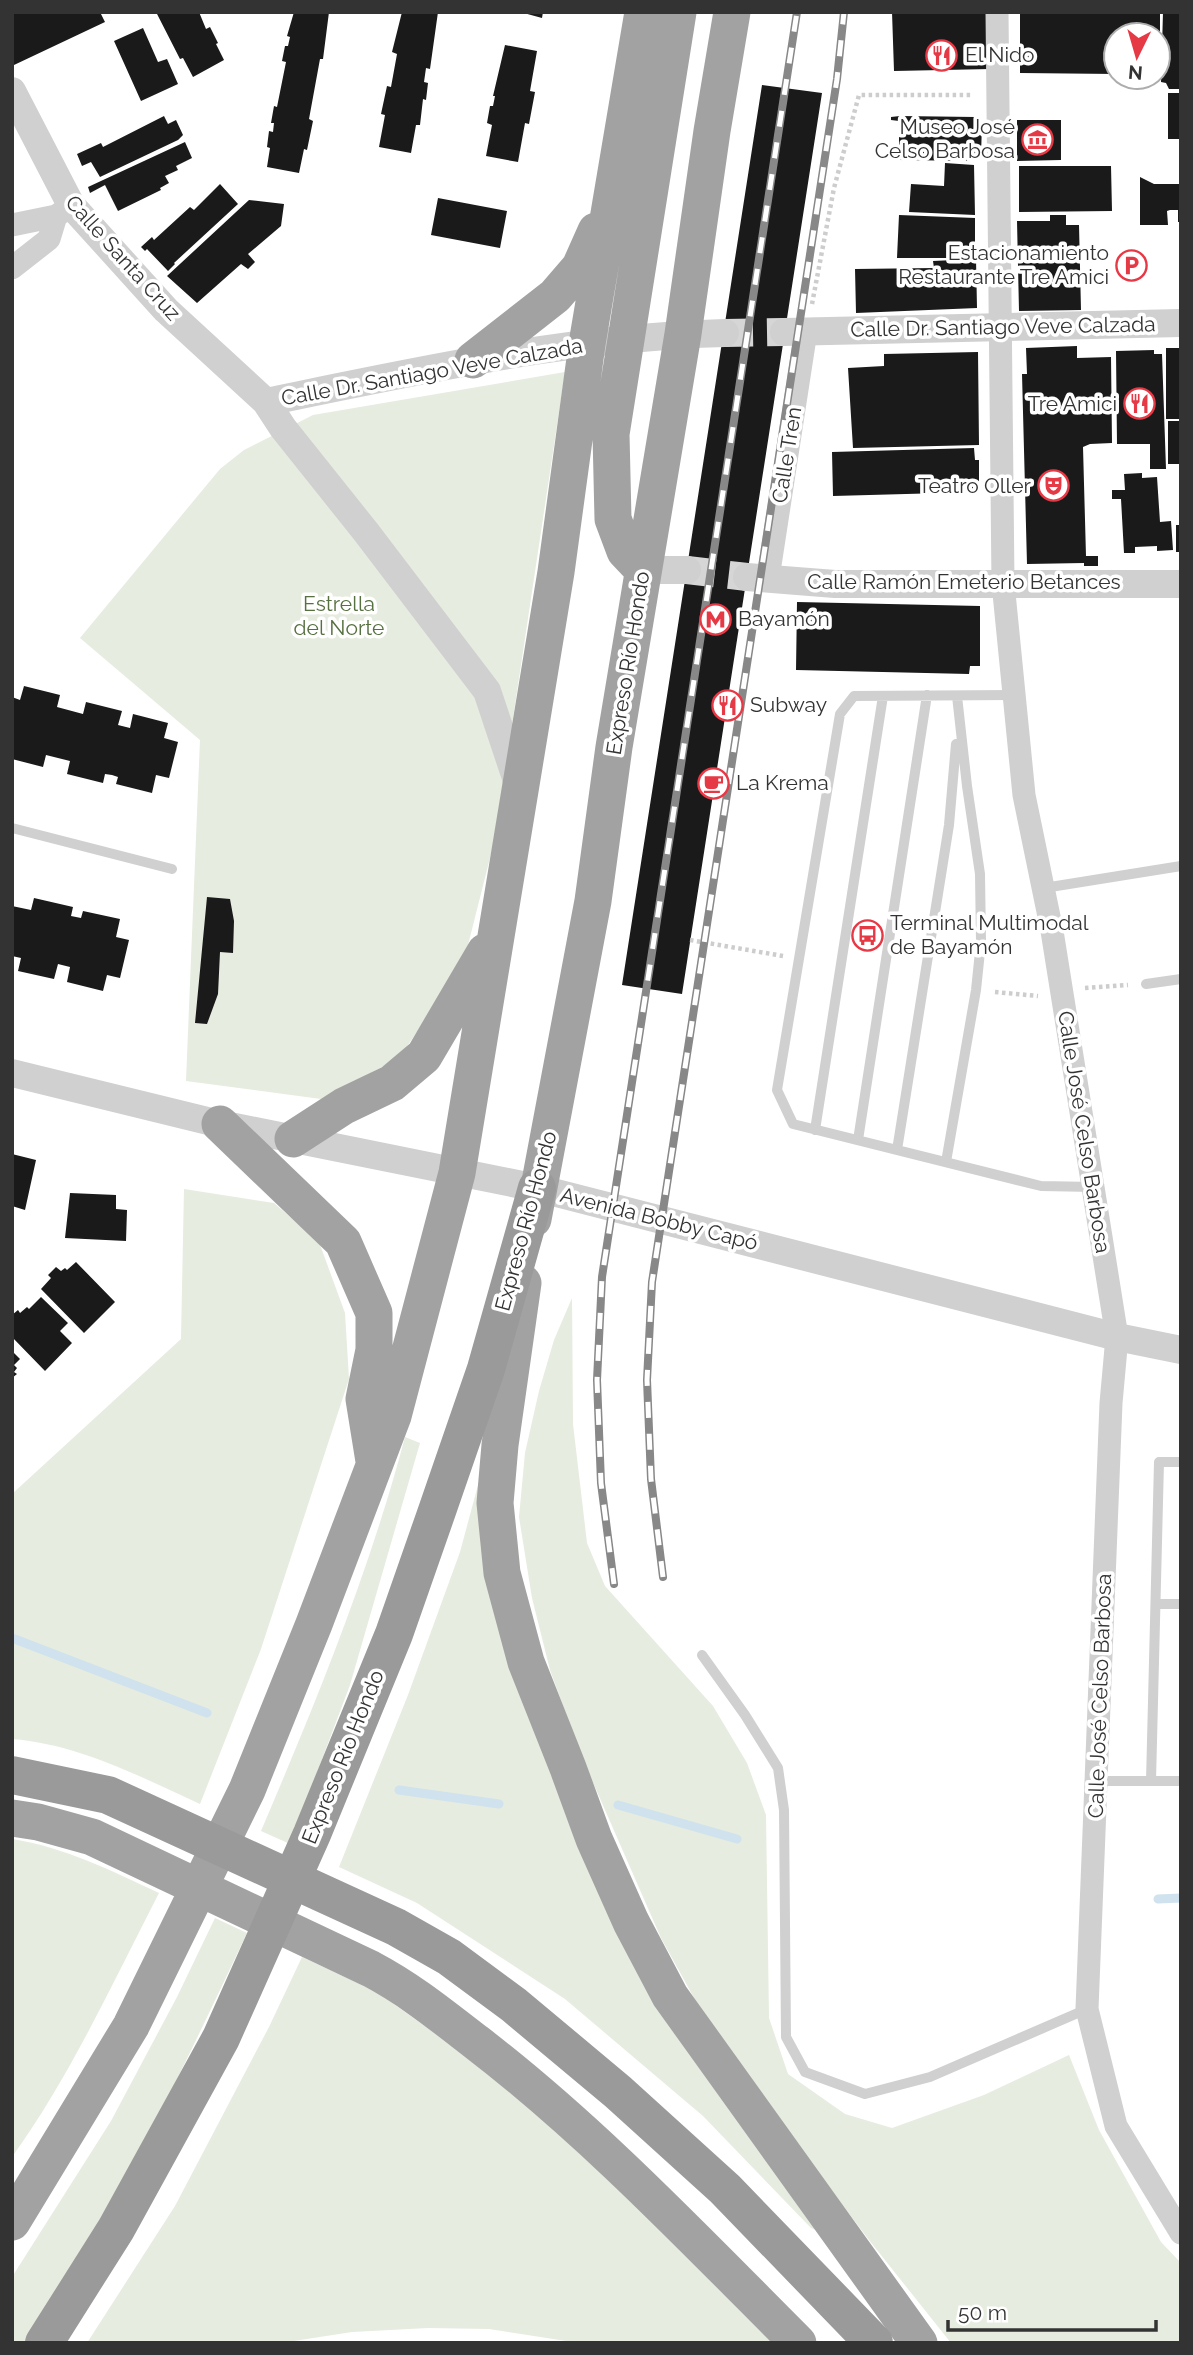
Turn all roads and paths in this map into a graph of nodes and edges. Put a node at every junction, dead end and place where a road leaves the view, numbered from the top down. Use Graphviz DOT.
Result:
graph roads {
  1 [pos="643,12"];
  2 [pos="678,12"];
  3 [pos="732,12"];
  4 [pos="997,12"];
  5 [pos="12,91"];
  6 [pos="998,95"];
  7 [pos="613,195"];
  8 [pos="64,211"];
  9 [pos="12,225"];
  10 [pos="12,268"];
  11 [pos="1181,323"];
  12 [pos="999,327"];
  13 [pos="795,332"];
  14 [pos="725,333"];
  15 [pos="683,334"];
  16 [pos="625,341"];
  17 [pos="587,344"];
  18 [pos="473,360"];
  19 [pos="266,402"];
  20 [pos="643,570"];
  21 [pos="687,570"];
  22 [pos="757,578"];
  23 [pos="1003,583"];
  24 [pos="1181,584"];
  25 [pos="927,695"];
  26 [pos="1014,695"];
  27 [pos="883,696"];
  28 [pos="957,696"];
  29 [pos="520,790"];
  30 [pos="12,828"];
  31 [pos="1181,866"];
  32 [pos="172,869"];
  33 [pos="1044,888"];
  34 [pos="496,933"];
  35 [pos="1181,979"];
  36 [pos="1146,984"];
  37 [pos="12,1073"];
  38 [pos="220,1124"];
  39 [pos="815,1130"];
  40 [pos="293,1139"];
  41 [pos="858,1140"];
  42 [pos="897,1150"];
  43 [pos="946,1162"];
  44 [pos="457,1173"];
  45 [pos="1094,1187"];
  46 [pos="537,1188"];
  47 [pos="1117,1337"];
  48 [pos="1181,1350"];
  49 [pos="1181,1462"];
  50 [pos="374,1464"];
  51 [pos="1156,1604"];
  52 [pos="1181,1604"];
  53 [pos="702,1655"];
  54 [pos="12,1775"];
  55 [pos="1096,1781"];
  56 [pos="1151,1781"];
  57 [pos="1181,1781"];
  58 [pos="12,1818"];
  59 [pos="1087,2009"];
  60 [pos="67,2133"];
  61 [pos="12,2172"];
  62 [pos="12,2222"];
  63 [pos="1181,2233"];
  64 [pos="44,2343"];
  65 [pos="797,2343"];
  66 [pos="874,2343"];
  67 [pos="919,2343"];
  1 -- 7 [label="highway"];
  2 -- 16 [label="highway"];
  3 -- 15 [label="highway, Expreso Río Hondo"];
  4 -- 6 [label="street, Calle José Celso Barbosa"];
  5 -- 8 [label="street, Calle Santa Cruz"];
  6 -- 12 [label="street, Calle José Celso Barbosa"];
  6 -- 13 [label="path"];
  7 -- 17 [label="highway"];
  7 -- 18 [label="highway"];
  8 -- 9 [label="street"];
  8 -- 10 [label="street"];
  8 -- 19 [label="street, Calle Santa Cruz"];
  11 -- 12 [label="street, Calle Dr. Santiago Veve Calzada"];
  12 -- 13 [label="street, Calle Dr. Santiago Veve Calzada"];
  12 -- 23 [label="street, Calle José Celso Barbosa"];
  13 -- 22 [label="street, Calle Tren"];
  14 -- 15 [label="street, Calle Dr. Santiago Veve Calzada"];
  15 -- 16 [label="street, Calle Dr. Santiago Veve Calzada"];
  15 -- 20 [label="highway, Expreso Río Hondo"];
  16 -- 17 [label="street, Calle Dr. Santiago Veve Calzada"];
  16 -- 20 [label="highway"];
  17 -- 18 [label="street, Calle Dr. Santiago Veve Calzada"];
  17 -- 29 [label="highway"];
  18 -- 19 [label="street, Calle Dr. Santiago Veve Calzada"];
  19 -- 29 [label="street, Calle Santa Cruz"];
  20 -- 21 [label="street"];
  20 -- 46 [label="highway, Expreso Río Hondo"];
  22 -- 23 [label="street, Calle Ramón Emeterio Betances"];
  23 -- 24 [label="street, Calle Ramón Emeterio Betances"];
  23 -- 26 [label="street, Calle José Celso Barbosa"];
  25 -- 27 [label="lane"];
  25 -- 28 [label="lane"];
  25 -- 41 [label="lane"];
  26 -- 28 [label="lane"];
  26 -- 33 [label="street, Calle José Celso Barbosa"];
  27 -- 39 [label="lane"];
  27 -- 39 [label="lane"];
  28 -- 42 [label="lane"];
  28 -- 43 [label="lane"];
  29 -- 34 [label="highway"];
  30 -- 32 [label="lane"];
  31 -- 33 [label="lane"];
  33 -- 45 [label="street, Calle José Celso Barbosa"];
  34 -- 40 [label="highway"];
  34 -- 44 [label="highway"];
  35 -- 36 [label="lane"];
  37 -- 38 [label="street, Avenida Bobby Capó"];
  38 -- 40 [label="street, Avenida Bobby Capó"];
  38 -- 50 [label="highway"];
  39 -- 41 [label="lane"];
  40 -- 44 [label="street, Avenida Bobby Capó"];
  41 -- 42 [label="lane"];
  42 -- 43 [label="lane"];
  43 -- 45 [label="lane"];
  44 -- 46 [label="street, Avenida Bobby Capó"];
  44 -- 50 [label="highway"];
  45 -- 47 [label="street, Calle José Celso Barbosa"];
  46 -- 47 [label="street, Avenida Bobby Capó"];
  46 -- 64 [label="highway, Expreso Río Hondo"];
  46 -- 67 [label="highway"];
  47 -- 48 [label="street, Avenida Bobby Capó"];
  47 -- 55 [label="street, Calle José Celso Barbosa"];
  49 -- 51 [label="lane"];
  50 -- 60 [label="highway"];
  51 -- 52 [label="lane"];
  51 -- 56 [label="lane"];
  53 -- 59 [label="lane"];
  54 -- 66 [label="highway"];
  55 -- 56 [label="lane"];
  55 -- 59 [label="street, Calle José Celso Barbosa"];
  56 -- 57 [label="lane"];
  58 -- 65 [label="highway"];
  59 -- 63 [label="street, Calle José Celso Barbosa"];
  60 -- 61 [label="highway"];
  60 -- 62 [label="highway"];
}
